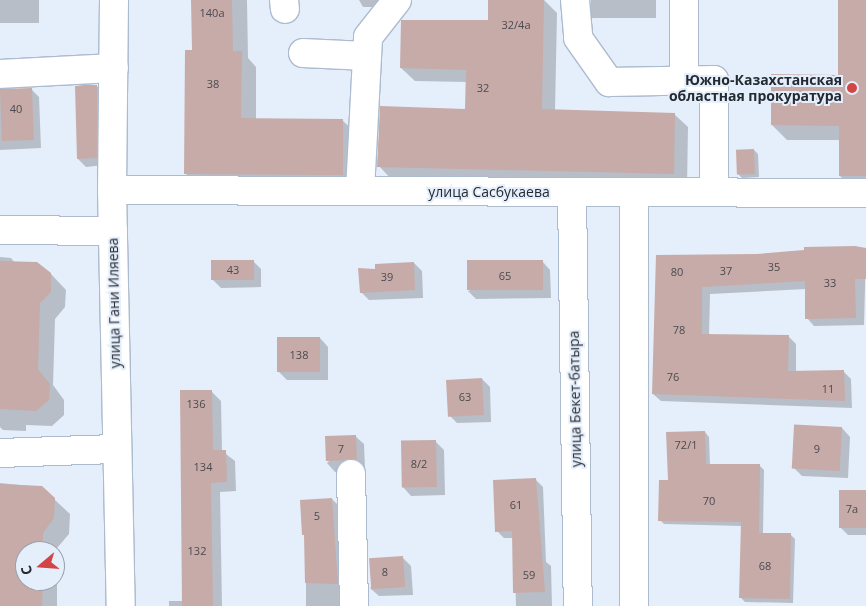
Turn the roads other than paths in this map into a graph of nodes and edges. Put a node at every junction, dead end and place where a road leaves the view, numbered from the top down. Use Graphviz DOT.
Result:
graph roads {
  1 [pos="114,0"];
  2 [pos="397,0"];
  3 [pos="575,0"];
  4 [pos="684,0"];
  5 [pos="303,53"];
  6 [pos="366,56"];
  7 [pos="114,68"];
  8 [pos="0,74"];
  9 [pos="684,81"];
  10 [pos="112,190"];
  11 [pos="360,191"];
  12 [pos="572,192"];
  13 [pos="634,192"];
  14 [pos="714,192"];
  15 [pos="866,193"];
  16 [pos="0,230"];
  17 [pos="113,231"];
  18 [pos="117,449"];
  19 [pos="0,453"];
  20 [pos="351,474"];
  21 [pos="120,606"];
  22 [pos="354,606"];
  23 [pos="578,606"];
  24 [pos="634,606"];
  1 -- 7 [label="street, улица Гани Иляева"];
  2 -- 6 [label="street"];
  3 -- 9 [label="street"];
  4 -- 9 [label="street"];
  5 -- 6 [label="street"];
  6 -- 11 [label="street"];
  7 -- 8 [label="street"];
  7 -- 10 [label="street, улица Гани Иляева"];
  9 -- 14 [label="street"];
  10 -- 11 [label="street, улица Сасбукаева"];
  10 -- 17 [label="street, улица Гани Иляева"];
  11 -- 12 [label="street, улица Сасбукаева"];
  12 -- 13 [label="street, улица Сасбукаева"];
  12 -- 23 [label="street, улица Бекет-батыра"];
  13 -- 14 [label="street, улица Сасбукаева"];
  13 -- 24 [label="street"];
  14 -- 15 [label="street, улица Сасбукаева"];
  16 -- 17 [label="street"];
  17 -- 18 [label="street, улица Гани Иляева"];
  18 -- 19 [label="street"];
  18 -- 21 [label="street, улица Гани Иляева"];
  20 -- 22 [label="street"];
}
